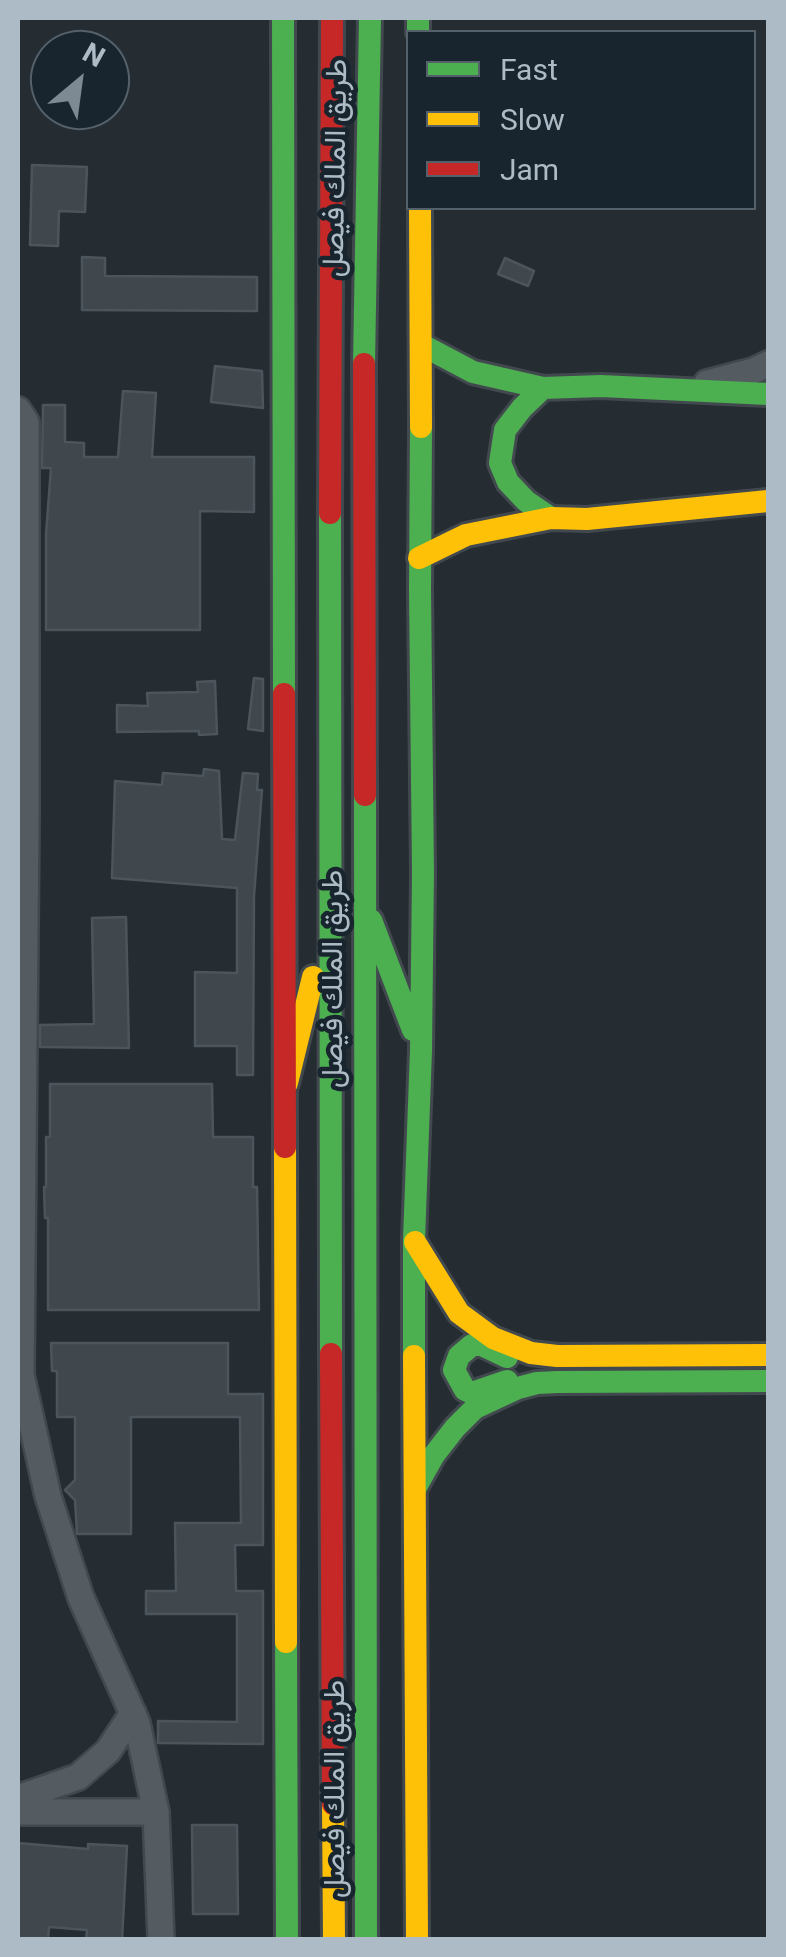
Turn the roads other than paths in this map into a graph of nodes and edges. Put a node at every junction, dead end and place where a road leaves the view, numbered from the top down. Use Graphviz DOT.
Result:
graph roads {
  1 [pos="283,18"];
  2 [pos="332,18"];
  3 [pos="370,18"];
  4 [pos="420,210"];
  5 [pos="422,345"];
  6 [pos="768,364"];
  7 [pos="543,388"];
  8 [pos="678,391"];
  9 [pos="768,394"];
  10 [pos="18,410"];
  11 [pos="766,503"];
  12 [pos="550,518"];
  13 [pos="420,558"];
  14 [pos="364,902"];
  15 [pos="329,927"];
  16 [pos="420,1050"];
  17 [pos="287,1083"];
  18 [pos="414,1240"];
  19 [pos="768,1338"];
  20 [pos="558,1356"];
  21 [pos="742,1356"];
  22 [pos="768,1356"];
  23 [pos="768,1381"];
  24 [pos="558,1382"];
  25 [pos="415,1490"];
  26 [pos="133,1712"];
  27 [pos="18,1798"];
  28 [pos="18,1812"];
  29 [pos="156,1812"];
  30 [pos="161,1940"];
  31 [pos="287,1940"];
  32 [pos="334,1940"];
  33 [pos="366,1940"];
  34 [pos="417,1940"];
  1 -- 17 [label="main road"];
  2 -- 15 [label="main road, طريق الملك فيصل"];
  3 -- 14 [label="main road, طريق الملك فيصل"];
  4 -- 5 [label="main road"];
  5 -- 7 [label="main road"];
  5 -- 13 [label="main road"];
  6 -- 8 [label="street"];
  7 -- 8 [label="main road"];
  7 -- 12 [label="main road"];
  8 -- 9 [label="main road"];
  10 -- 26 [label="street"];
  11 -- 12 [label="main road"];
  12 -- 13 [label="main road"];
  13 -- 16 [label="main road"];
  14 -- 16 [label="main road"];
  14 -- 33 [label="main road, طريق الملك فيصل"];
  15 -- 17 [label="main road"];
  15 -- 32 [label="main road, طريق الملك فيصل"];
  16 -- 18 [label="main road"];
  17 -- 31 [label="main road"];
  18 -- 20 [label="main road"];
  18 -- 25 [label="main road"];
  19 -- 21 [label="main road"];
  20 -- 21 [label="main road"];
  20 -- 24 [label="main road"];
  21 -- 22 [label="main road"];
  23 -- 24 [label="main road"];
  24 -- 25 [label="main road"];
  25 -- 34 [label="main road"];
  26 -- 27 [label="street"];
  26 -- 29 [label="street"];
  28 -- 29 [label="street"];
  29 -- 30 [label="street"];
}
